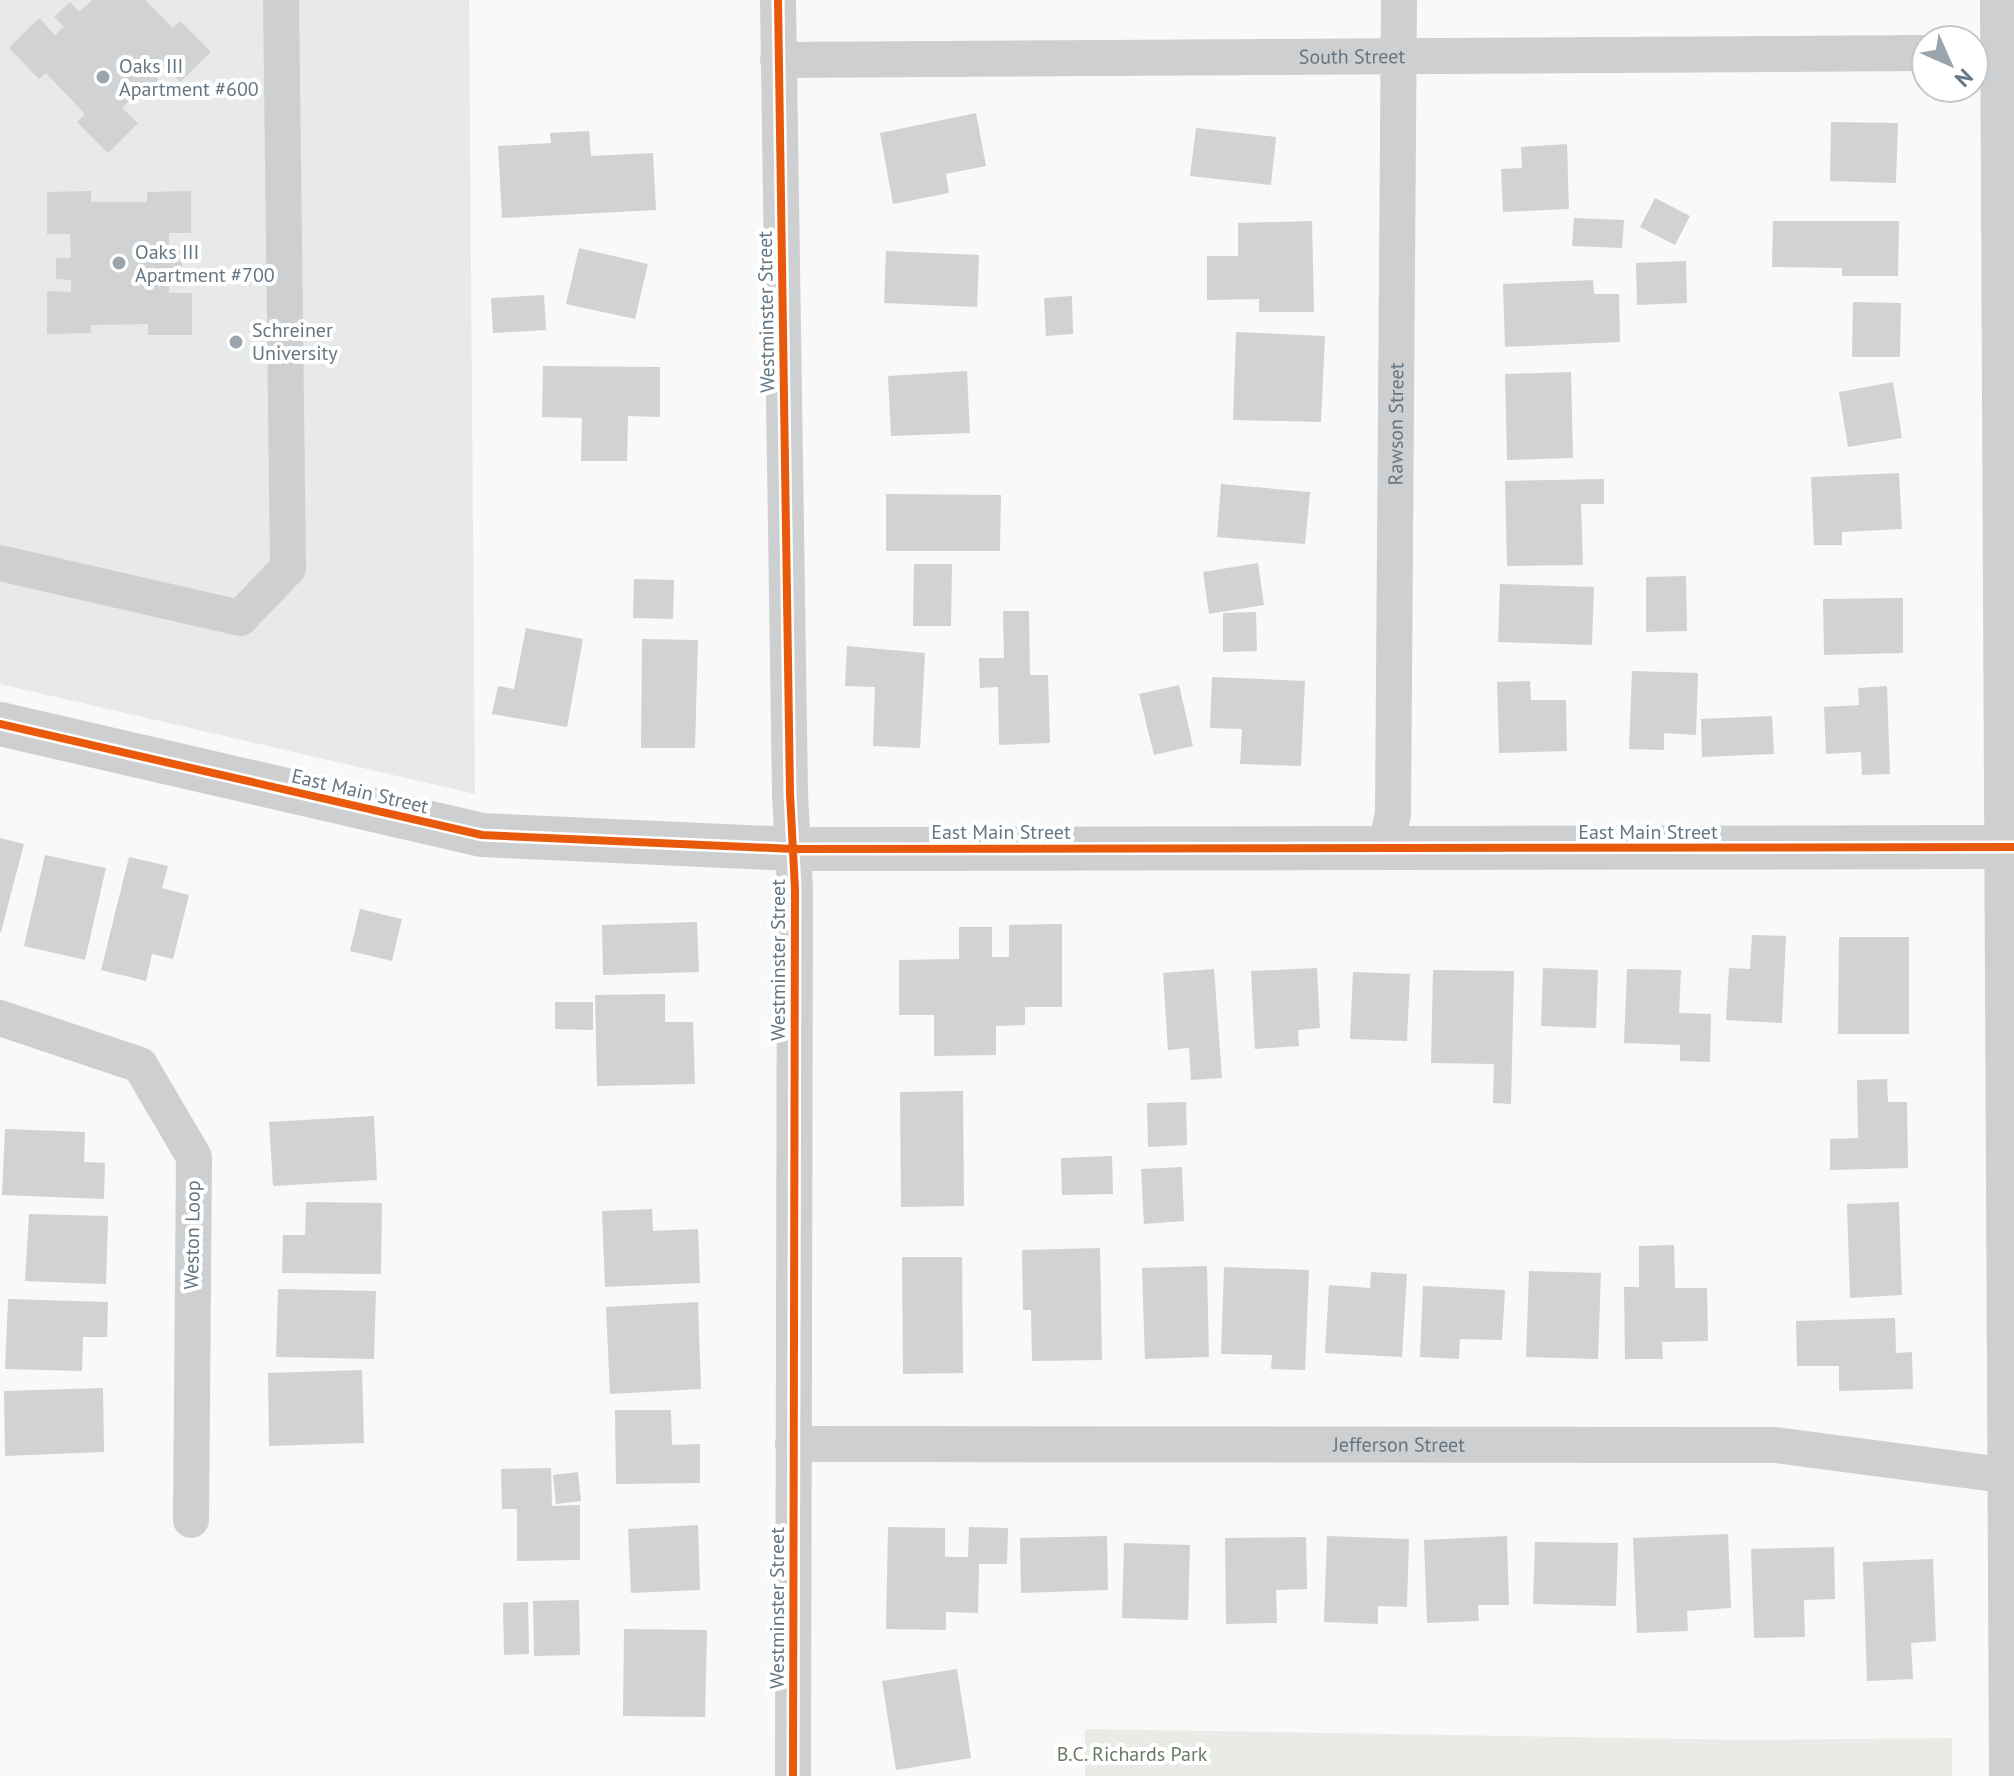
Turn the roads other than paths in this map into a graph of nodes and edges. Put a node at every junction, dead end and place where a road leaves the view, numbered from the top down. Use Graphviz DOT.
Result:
graph roads {
  1 [pos="281,0"];
  2 [pos="778,0"];
  3 [pos="1399,0"];
  4 [pos="1998,0"];
  5 [pos="1910,53"];
  6 [pos="1995,53"];
  7 [pos="1401,55"];
  8 [pos="778,60"];
  9 [pos="0,563"];
  10 [pos="0,724"];
  11 [pos="2009,847"];
  12 [pos="793,849"];
  13 [pos="1385,849"];
  14 [pos="0,1018"];
  15 [pos="793,1444"];
  16 [pos="2003,1475"];
  17 [pos="191,1520"];
  18 [pos="2010,1657"];
  19 [pos="793,1776"];
  20 [pos="2007,1776"];
  1 -- 9 [label="street"];
  2 -- 8 [label="street, Westminster Street"];
  3 -- 7 [label="street, Rawson Street"];
  4 -- 6 [label="street"];
  5 -- 7 [label="street, South Street"];
  6 -- 11 [label="street"];
  7 -- 8 [label="street, South Street"];
  7 -- 13 [label="street, Rawson Street"];
  8 -- 12 [label="street, Westminster Street"];
  10 -- 12 [label="street, East Main Street"];
  11 -- 13 [label="street, East Main Street"];
  11 -- 16 [label="street"];
  12 -- 13 [label="street, East Main Street"];
  12 -- 15 [label="street, Westminster Street"];
  14 -- 17 [label="street, Weston Loop"];
  15 -- 16 [label="street, Jefferson Street"];
  15 -- 19 [label="street, Westminster Street"];
  16 -- 18 [label="street"];
  18 -- 20 [label="street"];
}
